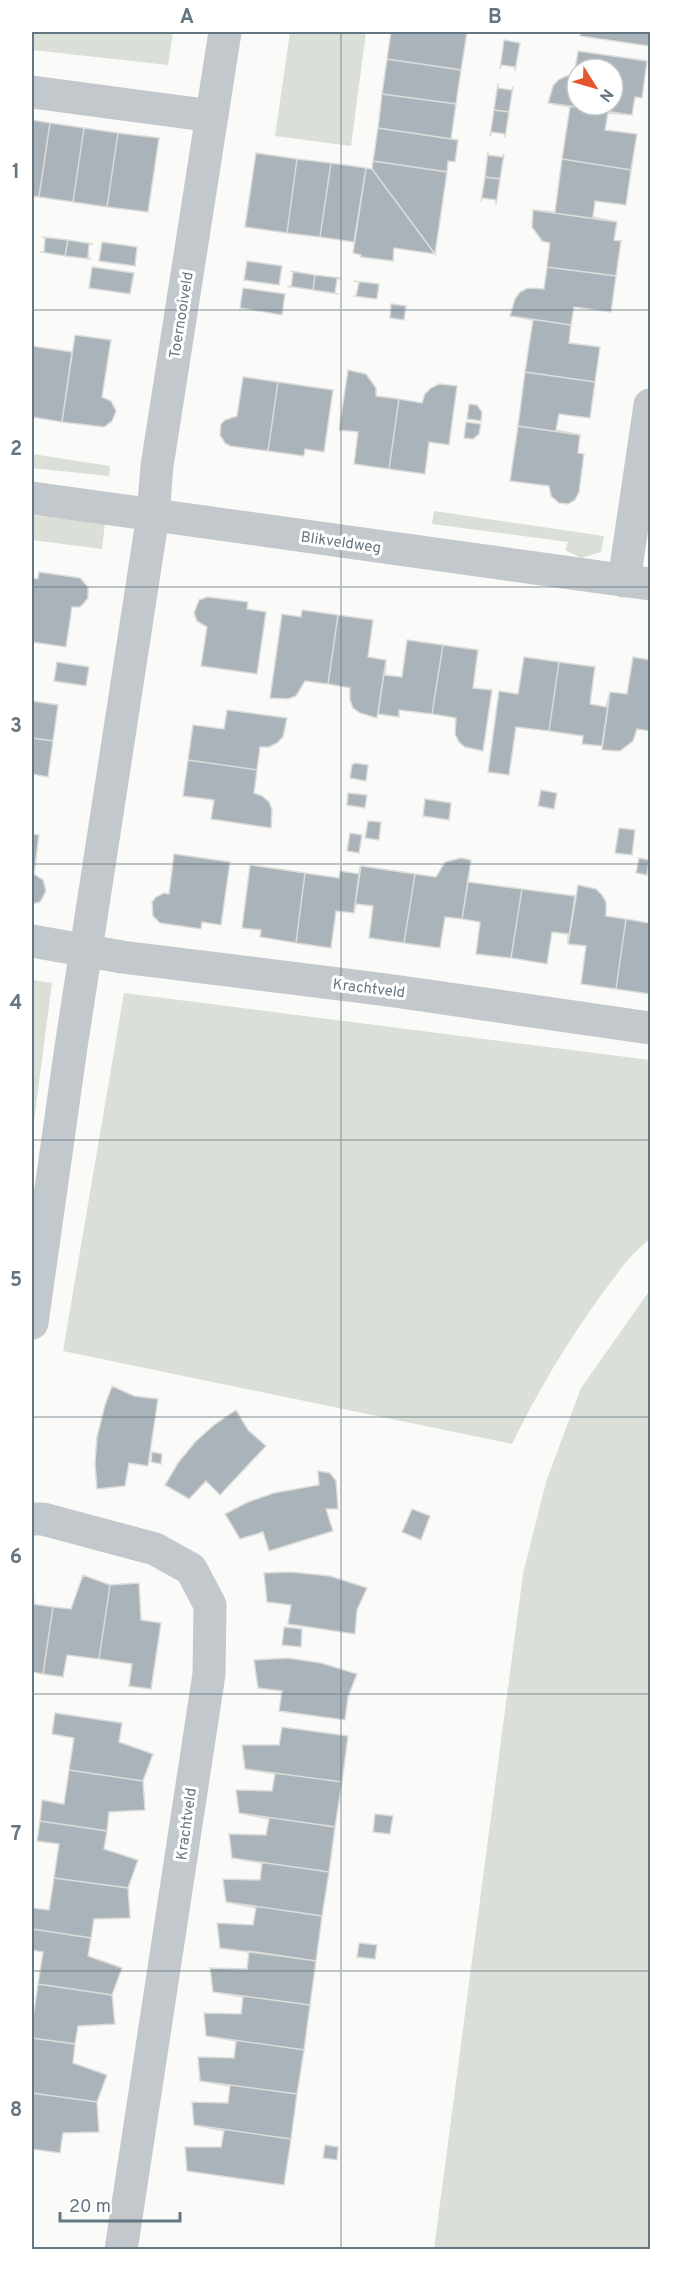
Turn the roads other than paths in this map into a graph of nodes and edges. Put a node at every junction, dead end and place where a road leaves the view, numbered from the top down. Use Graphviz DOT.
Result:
graph roads {
  1 [pos="225,32"];
  2 [pos="32,92"];
  3 [pos="212,116"];
  4 [pos="651,405"];
  5 [pos="32,498"];
  6 [pos="153,515"];
  7 [pos="637,583"];
  8 [pos="32,941"];
  9 [pos="87,951"];
  10 [pos="651,1028"];
  11 [pos="32,1323"];
  12 [pos="32,1519"];
  13 [pos="121,2250"];
  1 -- 3 [label="street, Toernooiveld"];
  2 -- 3 [label="street"];
  3 -- 6 [label="street, Toernooiveld"];
  4 -- 7 [label="street"];
  5 -- 6 [label="street, Blikveldweg"];
  6 -- 7 [label="street, Blikveldweg"];
  6 -- 9 [label="street"];
  8 -- 9 [label="street, Krachtveld"];
  9 -- 10 [label="street, Krachtveld"];
  9 -- 11 [label="street"];
  12 -- 13 [label="street, Krachtveld"];
}
